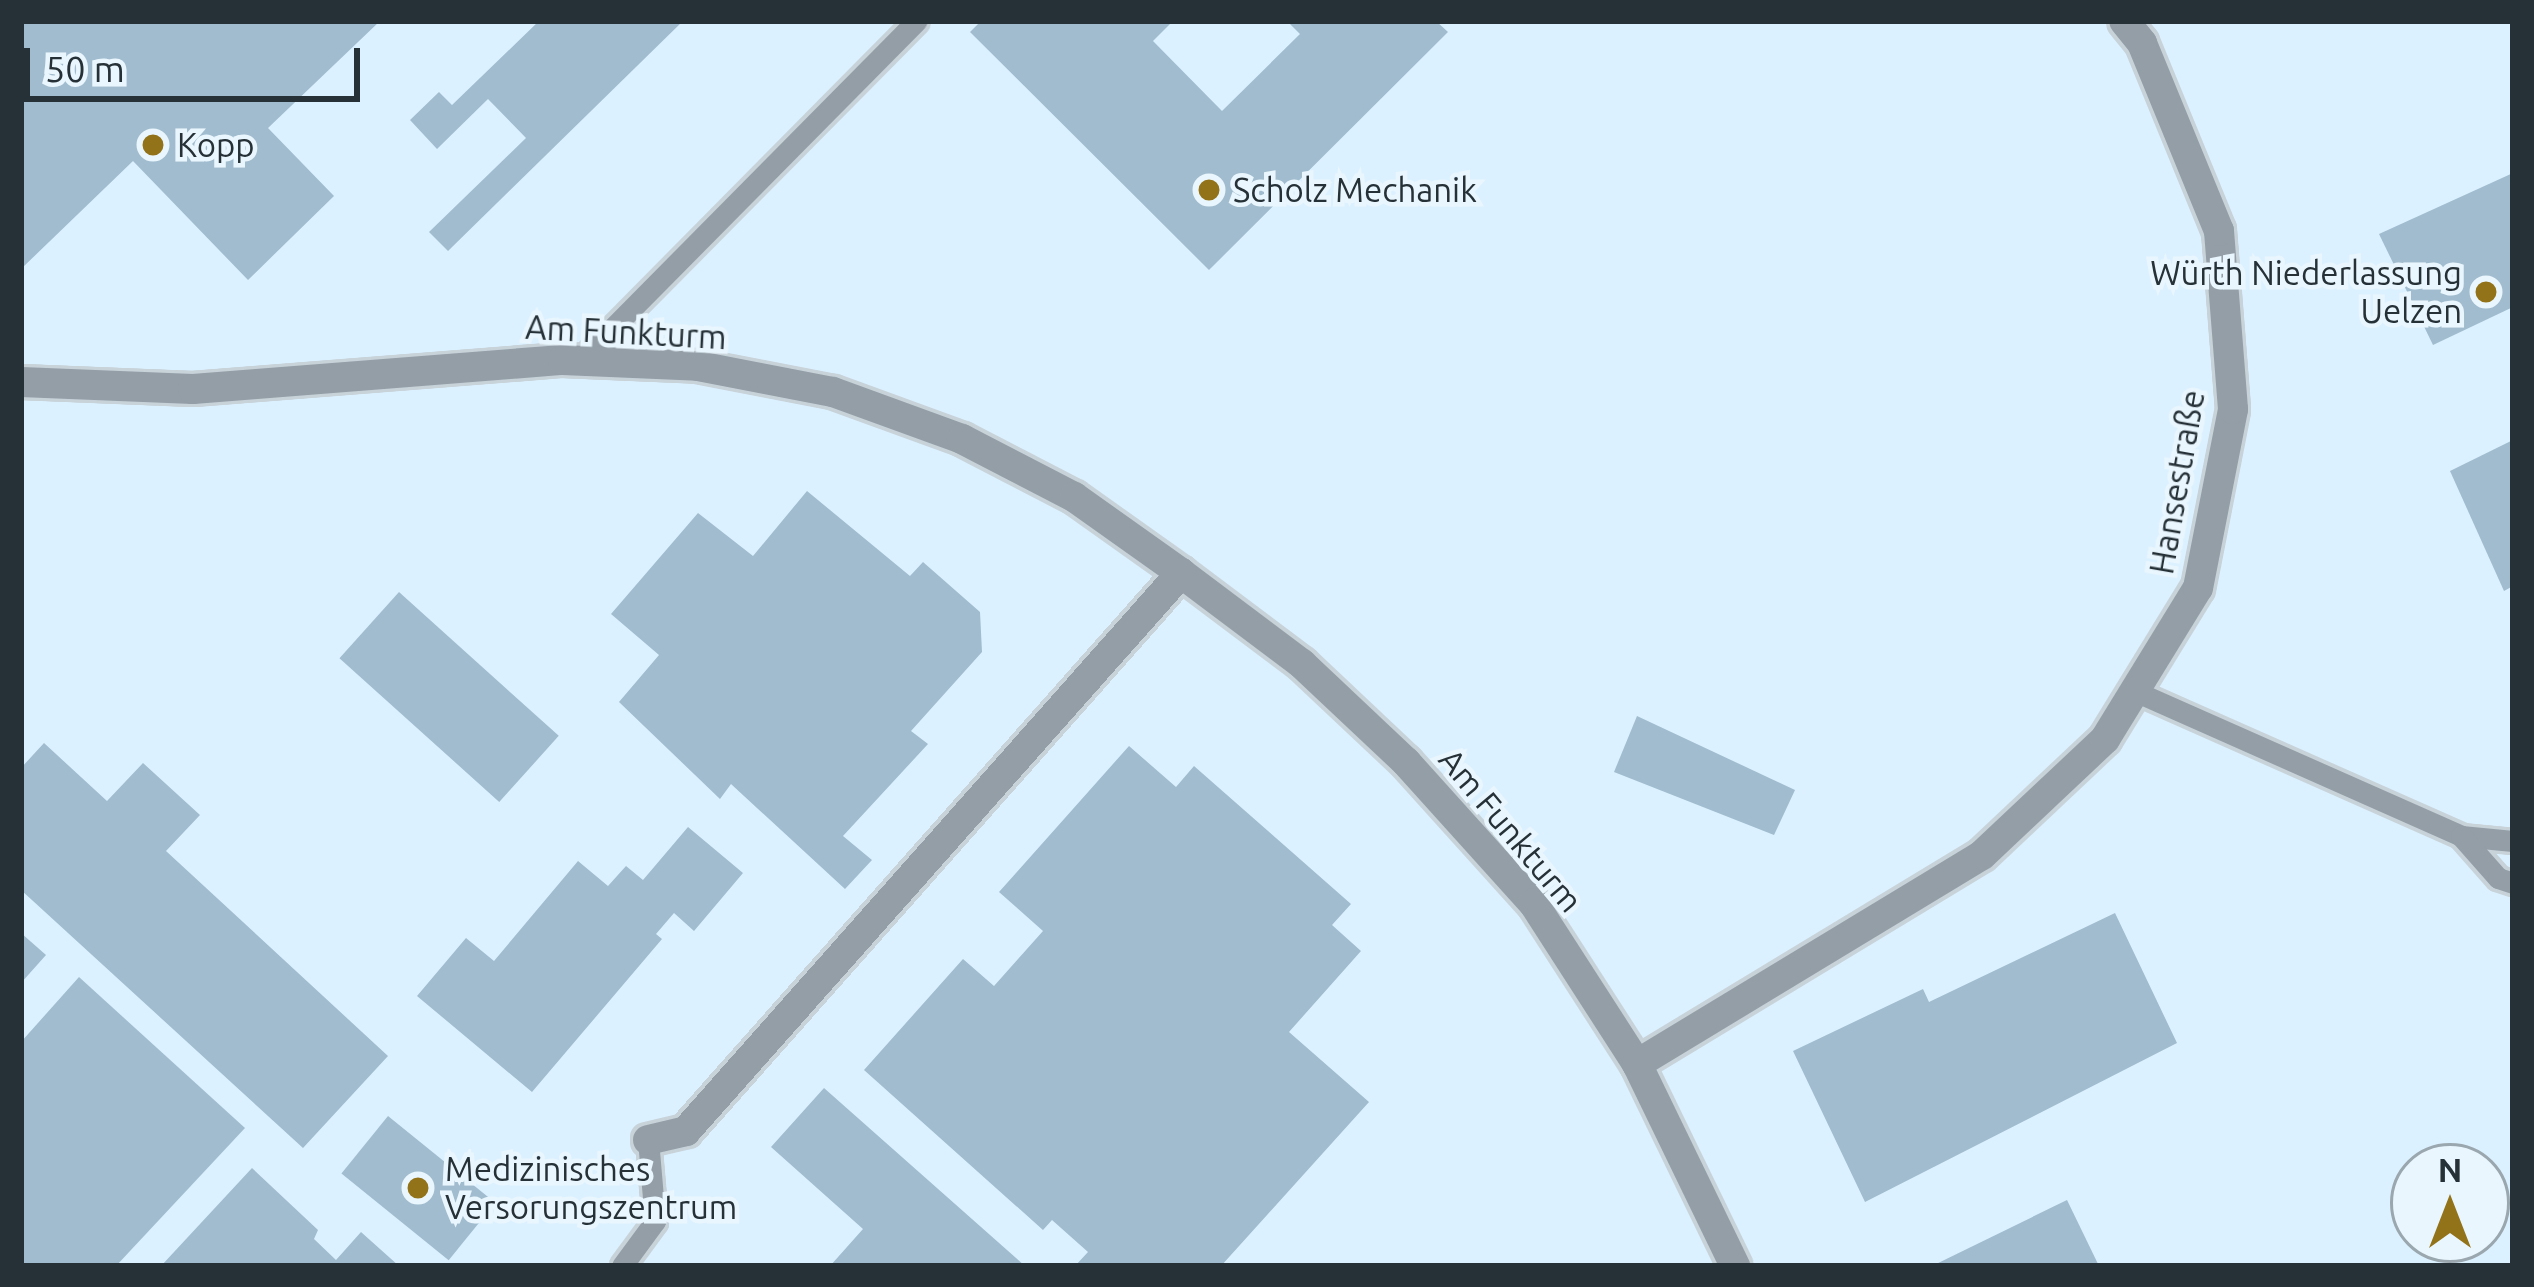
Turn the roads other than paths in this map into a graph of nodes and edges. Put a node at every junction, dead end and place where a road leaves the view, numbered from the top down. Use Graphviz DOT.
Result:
graph roads {
  1 [pos="917,21"];
  2 [pos="2124,21"];
  3 [pos="581,360"];
  4 [pos="21,382"];
  5 [pos="1180,573"];
  6 [pos="2139,693"];
  7 [pos="2462,836"];
  8 [pos="2513,841"];
  9 [pos="2513,883"];
  10 [pos="1637,1064"];
  11 [pos="648,1140"];
  12 [pos="622,1266"];
  13 [pos="1735,1266"];
  1 -- 3 [label="lane"];
  2 -- 6 [label="street, Hansestraße"];
  3 -- 4 [label="street, Am Funkturm"];
  3 -- 5 [label="street, Am Funkturm"];
  5 -- 10 [label="street, Am Funkturm"];
  5 -- 11 [label="street"];
  6 -- 7 [label="lane"];
  6 -- 10 [label="street, Hansestraße"];
  7 -- 8 [label="lane"];
  7 -- 9 [label="lane"];
  10 -- 13 [label="street, Am Funkturm"];
  11 -- 12 [label="lane"];
}
